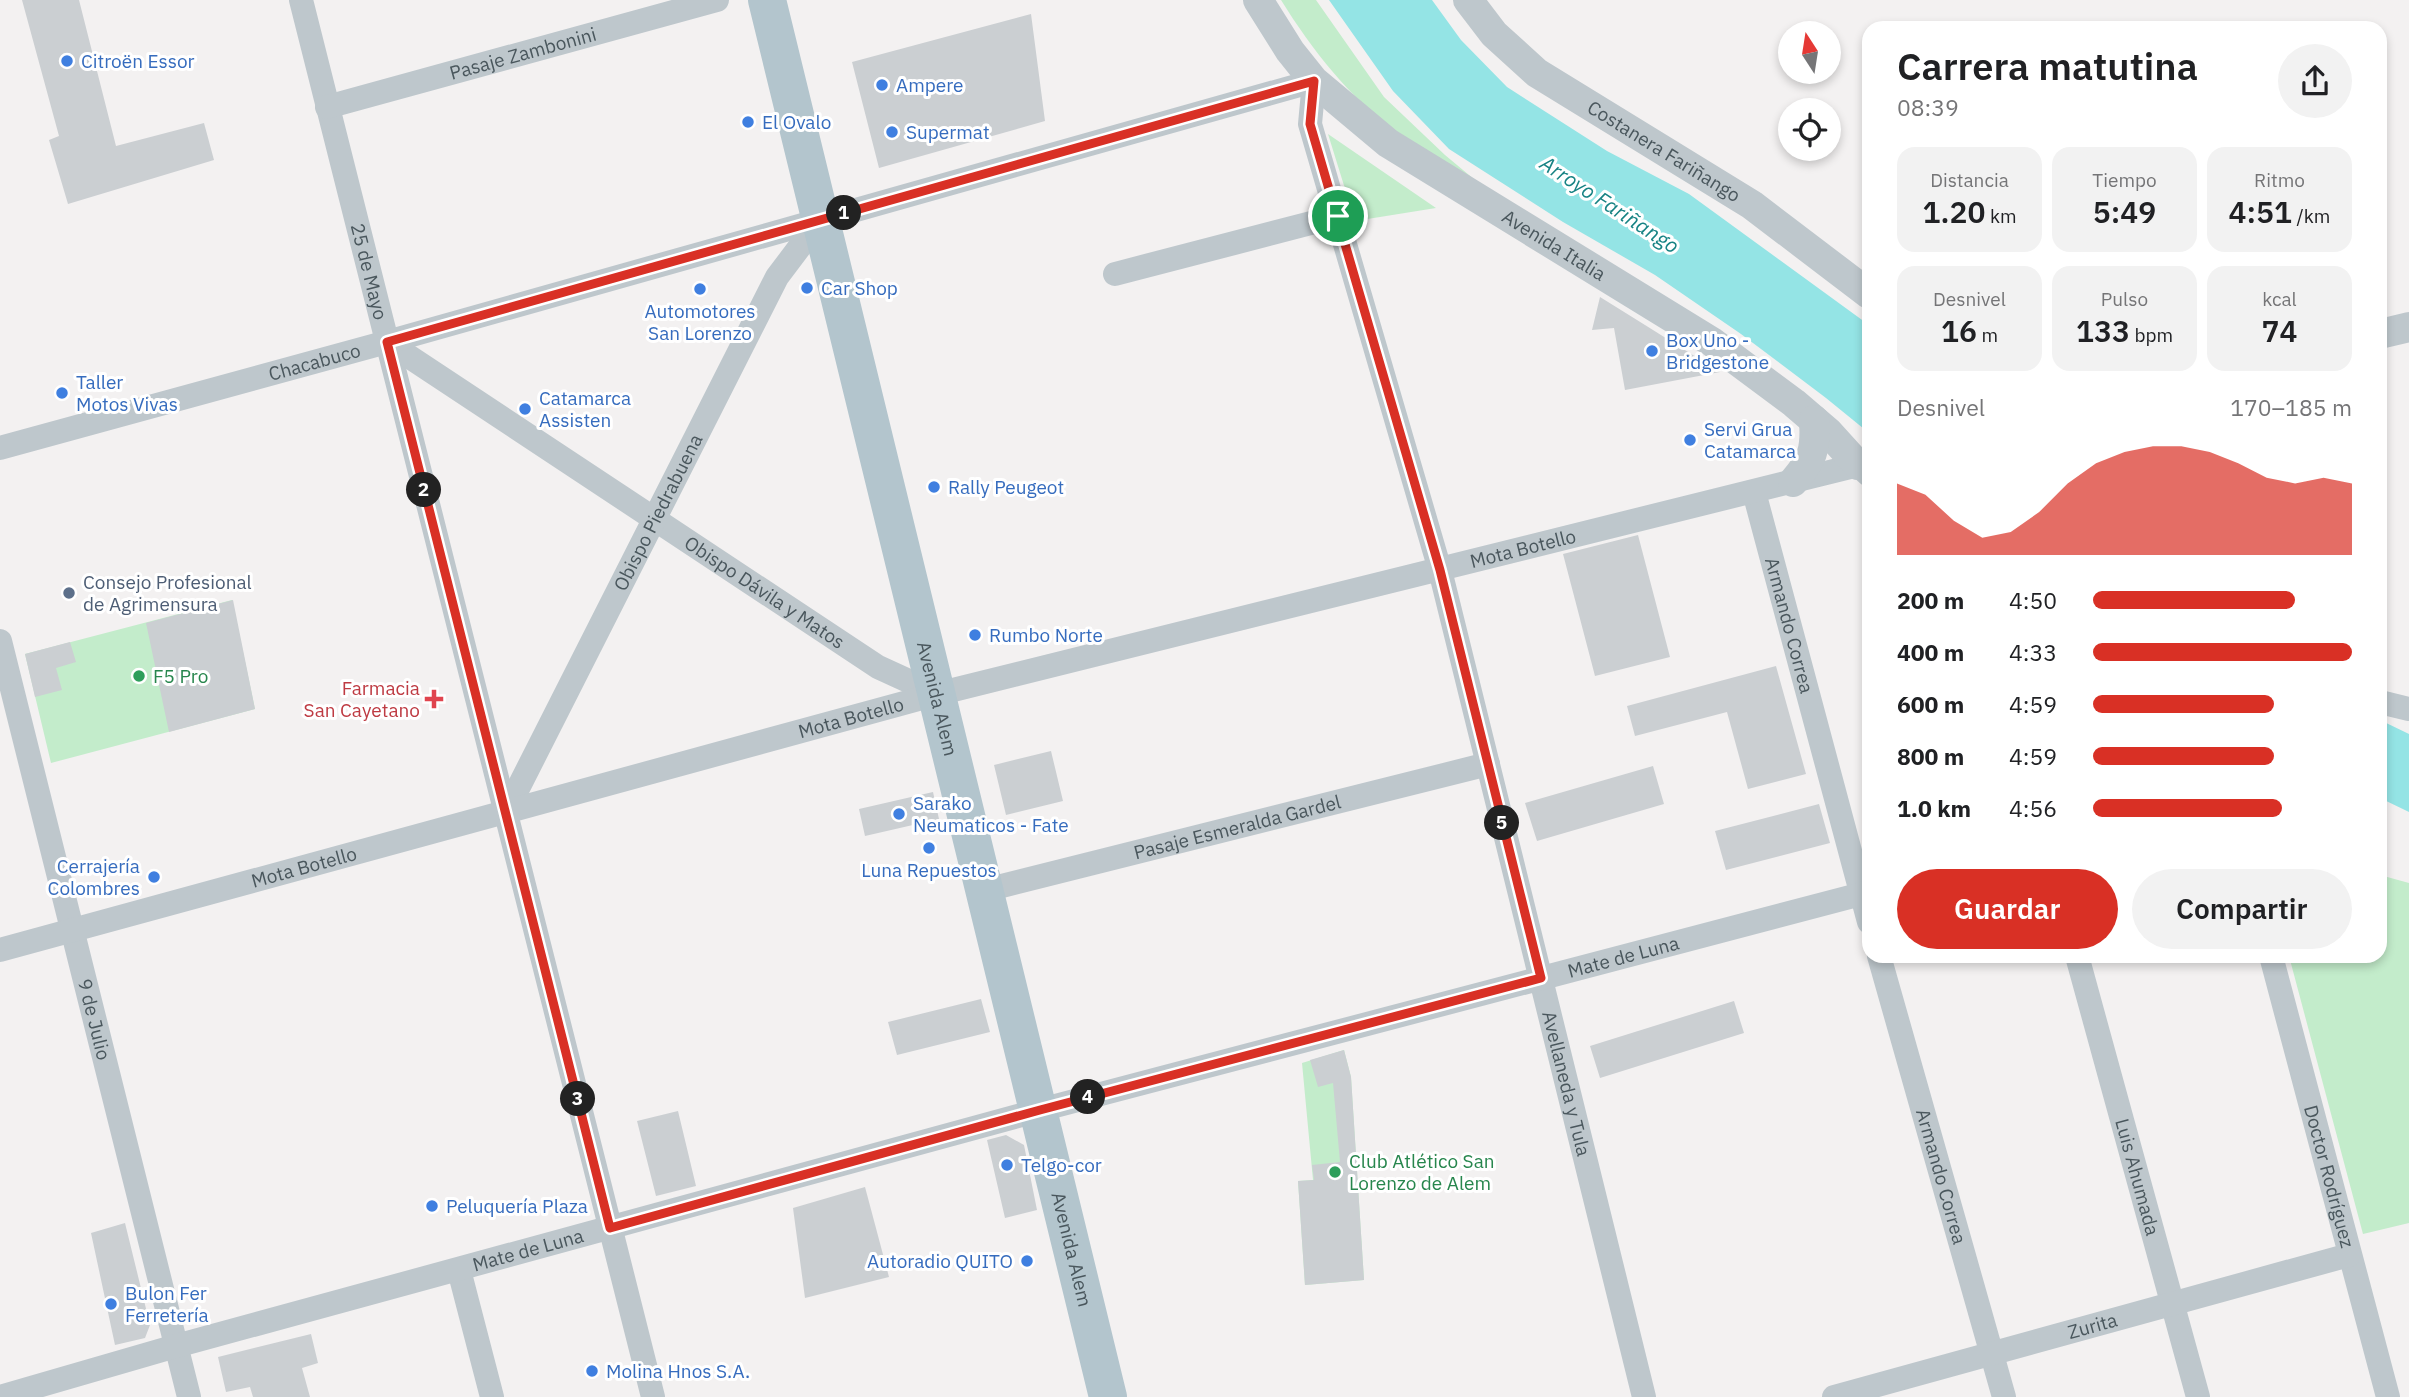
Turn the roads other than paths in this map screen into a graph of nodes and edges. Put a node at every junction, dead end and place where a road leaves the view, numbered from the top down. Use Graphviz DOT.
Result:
graph roads {
  1 [pos="301,0"];
  2 [pos="717,0"];
  3 [pos="767,0"];
  4 [pos="1258,0"];
  5 [pos="1468,0"];
  6 [pos="1314,81"];
  7 [pos="327,107"];
  8 [pos="1338,216"];
  9 [pos="821,220"];
  10 [pos="1115,274"];
  11 [pos="1862,289"];
  12 [pos="2409,327"];
  13 [pos="2387,332"];
  14 [pos="387,342"];
  15 [pos="1814,420"];
  16 [pos="0,448"];
  17 [pos="1862,465"];
  18 [pos="1862,469"];
  19 [pos="1793,482"];
  20 [pos="1754,492"];
  21 [pos="653,520"];
  22 [pos="1440,570"];
  23 [pos="0,640"];
  24 [pos="937,694"];
  25 [pos="2387,704"];
  26 [pos="2409,709"];
  27 [pos="1488,764"];
  28 [pos="506,811"];
  29 [pos="1862,882"];
  30 [pos="986,890"];
  31 [pos="1862,894"];
  32 [pos="72,930"];
  33 [pos="0,950"];
  34 [pos="1881,963"];
  35 [pos="2079,963"];
  36 [pos="2273,963"];
  37 [pos="1541,978"];
  38 [pos="1040,1110"];
  39 [pos="610,1228"];
  40 [pos="2348,1255"];
  41 [pos="459,1270"];
  42 [pos="2174,1303"];
  43 [pos="176,1346"];
  44 [pos="1994,1354"];
  45 [pos="0,1397"];
  46 [pos="189,1397"];
  47 [pos="492,1397"];
  48 [pos="653,1397"];
  49 [pos="1108,1397"];
  50 [pos="1644,1397"];
  51 [pos="1834,1397"];
  52 [pos="2004,1397"];
  53 [pos="2199,1397"];
  54 [pos="2388,1397"];
  1 -- 7 [label="street, 25 de Mayo"];
  2 -- 7 [label="street, Pasaje Zambonini"];
  3 -- 9 [label="main road, Avenida Alem"];
  4 -- 6 [label="street, Avenida Italia"];
  5 -- 11 [label="street, Costanera Fariñango"];
  6 -- 8 [label="street, Avellaneda y Tula"];
  6 -- 9 [label="street, Chacabuco"];
  6 -- 15 [label="street, Avenida Italia"];
  7 -- 14 [label="street, 25 de Mayo"];
  8 -- 10 [label="street"];
  8 -- 22 [label="street, Avellaneda y Tula"];
  9 -- 14 [label="street, Chacabuco"];
  9 -- 21 [label="street, Obispo Piedrabuena"];
  9 -- 24 [label="main road, Avenida Alem"];
  12 -- 13 [label="street"];
  14 -- 16 [label="street, Chacabuco"];
  14 -- 21 [label="street, Obispo Dávila y Matos"];
  14 -- 28 [label="street, 25 de Mayo"];
  15 -- 17 [label="street, Avenida Italia"];
  15 -- 19 [label="street"];
  18 -- 19 [label="street, Mota Botello"];
  19 -- 20 [label="street, Mota Botello"];
  20 -- 22 [label="street, Mota Botello"];
  20 -- 29 [label="street, Armando Correa"];
  21 -- 24 [label="street, Obispo Dávila y Matos"];
  21 -- 28 [label="street, Obispo Piedrabuena"];
  22 -- 24 [label="street, Mota Botello"];
  22 -- 27 [label="street, Avellaneda y Tula"];
  23 -- 32 [label="street, 9 de Julio"];
  24 -- 28 [label="street, Mota Botello"];
  24 -- 30 [label="main road, Avenida Alem"];
  25 -- 26 [label="street"];
  27 -- 30 [label="street, Pasaje Esmeralda Gardel"];
  27 -- 37 [label="street, Avellaneda y Tula"];
  28 -- 32 [label="street, Mota Botello"];
  28 -- 39 [label="street, 25 de Mayo"];
  30 -- 38 [label="main road, Avenida Alem"];
  31 -- 37 [label="street, Mate de Luna"];
  32 -- 33 [label="street, Mota Botello"];
  32 -- 43 [label="street, 9 de Julio"];
  34 -- 44 [label="street, Armando Correa"];
  35 -- 42 [label="street, Luis Ahumada"];
  36 -- 40 [label="street, Doctor Rodríguez"];
  37 -- 38 [label="street, Mate de Luna"];
  37 -- 50 [label="street, Avellaneda y Tula"];
  38 -- 39 [label="street, Mate de Luna"];
  38 -- 49 [label="main road, Avenida Alem"];
  39 -- 41 [label="street, Mate de Luna"];
  39 -- 48 [label="street, 25 de Mayo"];
  40 -- 42 [label="street, Zurita"];
  40 -- 54 [label="street, Doctor Rodríguez"];
  41 -- 43 [label="street, Mate de Luna"];
  41 -- 47 [label="street"];
  42 -- 44 [label="street, Zurita"];
  42 -- 53 [label="street, Luis Ahumada"];
  43 -- 45 [label="street, Mate de Luna"];
  43 -- 46 [label="street, 9 de Julio"];
  44 -- 51 [label="street, Zurita"];
  44 -- 52 [label="street, Armando Correa"];
}
